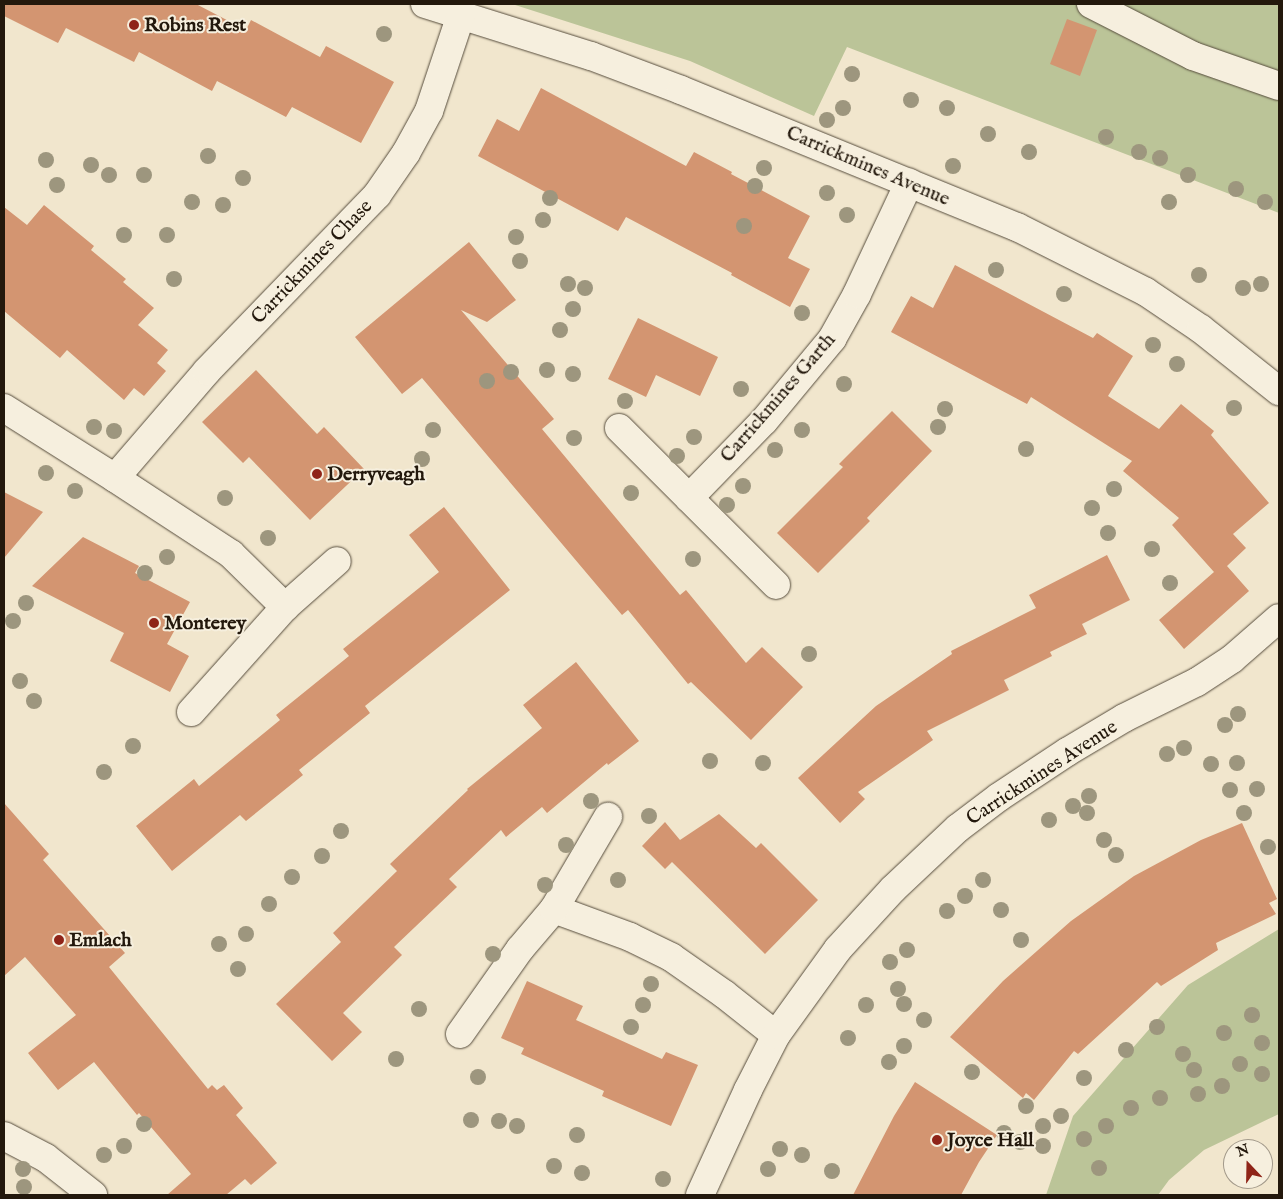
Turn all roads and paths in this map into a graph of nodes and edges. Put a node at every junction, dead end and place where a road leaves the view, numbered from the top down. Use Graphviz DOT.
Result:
graph roads {
  1 [pos="425,4"];
  2 [pos="1090,4"];
  3 [pos="462,15"];
  4 [pos="1279,86"];
  5 [pos="909,183"];
  6 [pos="1279,391"];
  7 [pos="4,408"];
  8 [pos="619,428"];
  9 [pos="115,478"];
  10 [pos="689,498"];
  11 [pos="337,560"];
  12 [pos="776,585"];
  13 [pos="285,607"];
  14 [pos="1279,618"];
  15 [pos="190,712"];
  16 [pos="608,818"];
  17 [pos="554,909"];
  18 [pos="460,1034"];
  19 [pos="776,1035"];
  20 [pos="4,1136"];
  21 [pos="93,1195"];
  22 [pos="700,1195"];
  1 -- 3 [label="street, Carrickmines Avenue"];
  2 -- 4 [label="street"];
  3 -- 5 [label="street, Carrickmines Avenue"];
  3 -- 9 [label="street, Carrickmines Chase"];
  5 -- 6 [label="street, Carrickmines Avenue"];
  5 -- 10 [label="street, Carrickmines Garth"];
  7 -- 9 [label="street"];
  8 -- 10 [label="street"];
  9 -- 13 [label="street"];
  10 -- 12 [label="street"];
  11 -- 13 [label="street"];
  13 -- 15 [label="street"];
  14 -- 19 [label="street, Carrickmines Avenue"];
  16 -- 17 [label="street"];
  17 -- 18 [label="street"];
  17 -- 19 [label="street"];
  19 -- 22 [label="street, Carrickmines Avenue"];
  20 -- 21 [label="street"];
}
